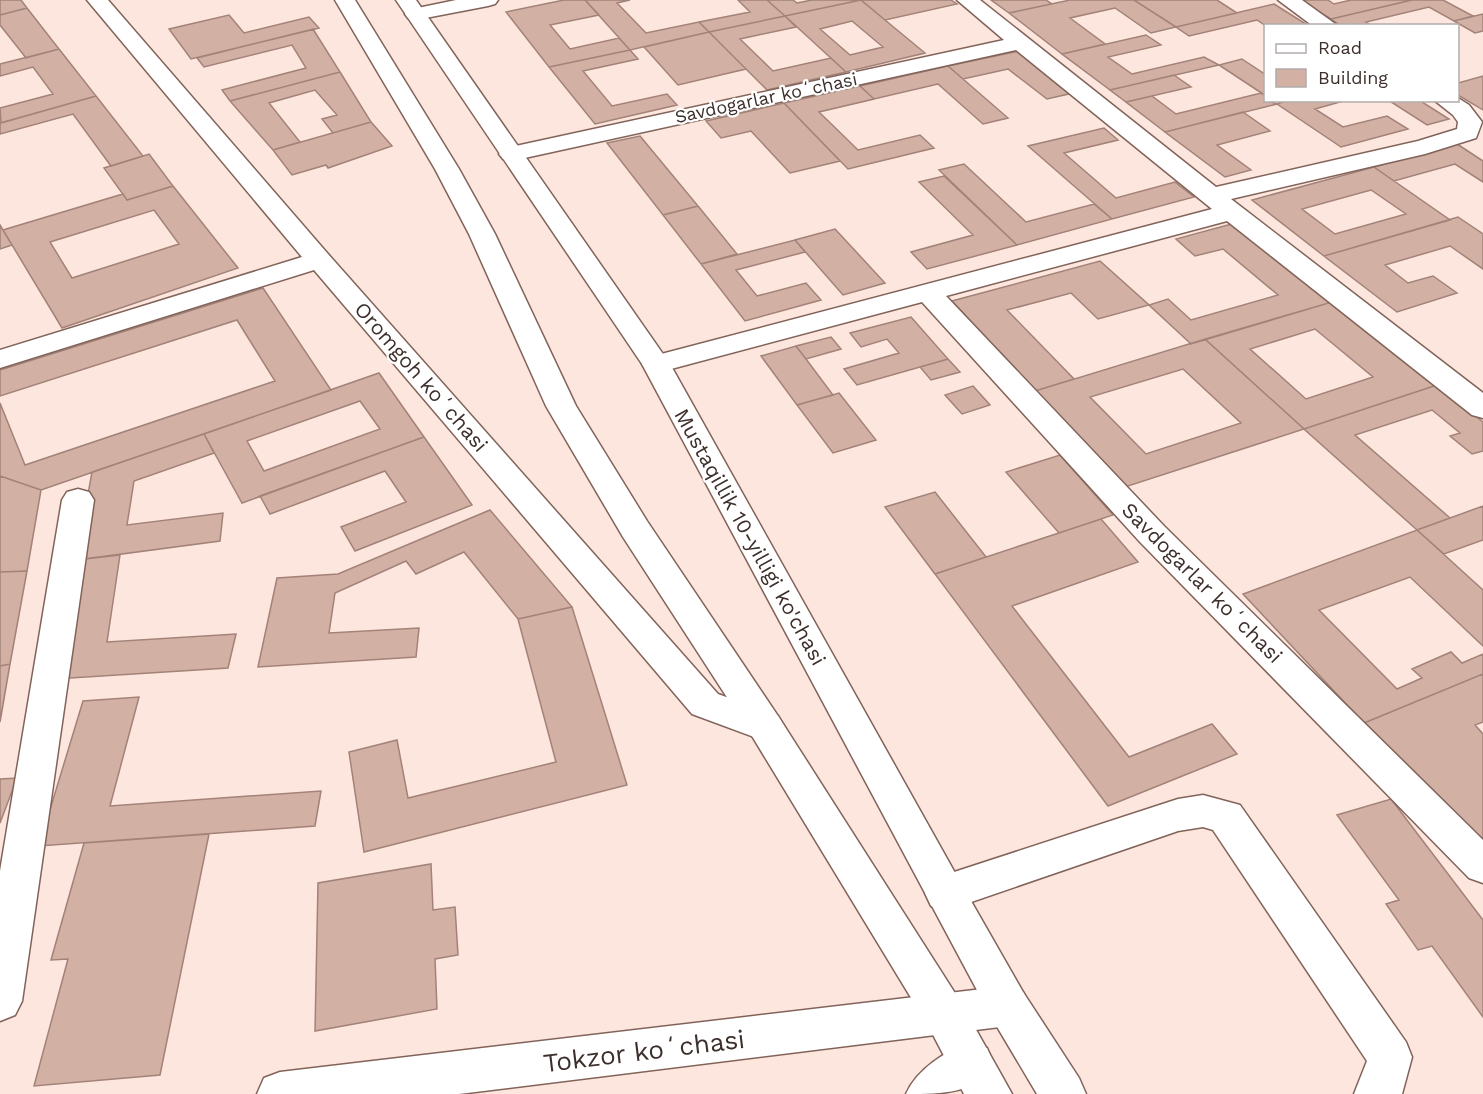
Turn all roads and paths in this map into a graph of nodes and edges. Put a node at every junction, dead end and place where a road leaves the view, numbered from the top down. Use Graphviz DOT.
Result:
graph roads {
  1 [pos="97,0"];
  2 [pos="345,0"];
  3 [pos="488,0"];
  4 [pos="967,0"];
  5 [pos="1288,0"];
  6 [pos="411,7"];
  7 [pos="1325,24"];
  8 [pos="1022,43"];
  9 [pos="1449,102"];
  10 [pos="511,154"];
  11 [pos="1221,204"];
  12 [pos="319,261"];
  13 [pos="928,292"];
  14 [pos="0,358"];
  15 [pos="656,364"];
  16 [pos="1483,408"];
  17 [pos="78,500"];
  18 [pos="765,726"];
  19 [pos="1483,866"];
  20 [pos="945,893"];
  21 [pos="0,1001"];
  22 [pos="1008,1006"];
  23 [pos="945,1015"];
  24 [pos="980,1078"];
  25 [pos="280,1094"];
  26 [pos="929,1094"];
  27 [pos="1063,1094"];
  28 [pos="1377,1094"];
  1 -- 12 [label="street, Oromgoh koʻchasi"];
  2 -- 18 [label="street"];
  3 -- 6 [label="street"];
  4 -- 8 [label="street"];
  5 -- 7 [label="street"];
  6 -- 10 [label="street, Mustaqillik 10-yilligi ko'chasi"];
  8 -- 10 [label="street, Savdogarlar koʻchasi"];
  8 -- 11 [label="street"];
  9 -- 11 [label="street"];
  10 -- 15 [label="street, Mustaqillik 10-yilligi ko'chasi"];
  11 -- 13 [label="street"];
  11 -- 16 [label="street"];
  12 -- 14 [label="street"];
  12 -- 18 [label="street, Oromgoh koʻchasi"];
  13 -- 15 [label="street"];
  13 -- 19 [label="street, Savdogarlar koʻchasi"];
  15 -- 20 [label="street, Mustaqillik 10-yilligi ko'chasi"];
  17 -- 21 [label="street"];
  18 -- 23 [label="street"];
  20 -- 22 [label="street, Mustaqillik 10-yilligi ko'chasi"];
  20 -- 28 [label="street"];
  22 -- 23 [label="street, Tokzor koʻchasi"];
  22 -- 27 [label="street, Mustaqillik 10-yilligi ko'chasi"];
  23 -- 24 [label="street"];
  23 -- 25 [label="street, Tokzor koʻchasi"];
  24 -- 26 [label="street"];
}
